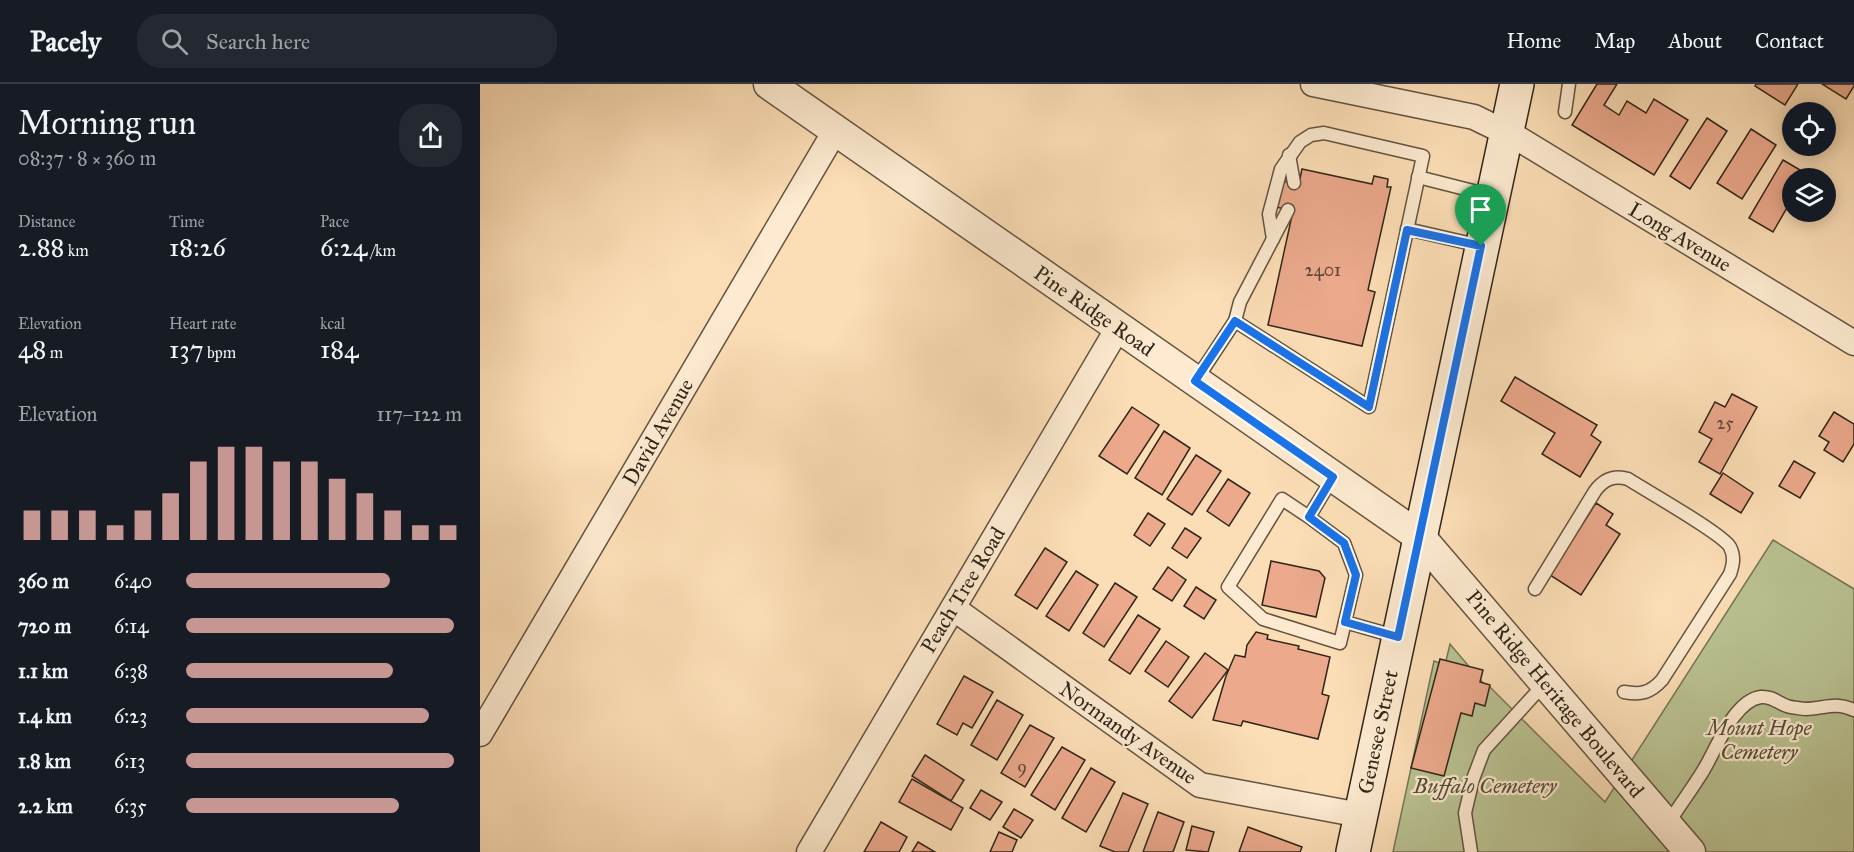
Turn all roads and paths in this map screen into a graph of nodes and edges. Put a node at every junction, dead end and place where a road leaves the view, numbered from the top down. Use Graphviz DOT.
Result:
graph roads {
  1 [pos="769,84"];
  2 [pos="1313,84"];
  3 [pos="1517,84"];
  4 [pos="1569,84"];
  5 [pos="1565,112"];
  6 [pos="835,131"];
  7 [pos="1506,132"];
  8 [pos="1288,154"];
  9 [pos="1418,177"];
  10 [pos="1294,183"];
  11 [pos="1493,196"];
  12 [pos="1288,210"];
  13 [pos="1407,230"];
  14 [pos="1274,239"];
  15 [pos="1481,246"];
  16 [pos="1235,321"];
  17 [pos="1118,328"];
  18 [pos="1854,343"];
  19 [pos="1195,381"];
  20 [pos="1333,477"];
  21 [pos="1309,517"];
  22 [pos="1420,537"];
  23 [pos="1534,589"];
  24 [pos="953,608"];
  25 [pos="1345,622"];
  26 [pos="1398,637"];
  27 [pos="1546,682"];
  28 [pos="1624,692"];
  29 [pos="1854,710"];
  30 [pos="480,734"];
  31 [pos="1360,816"];
  32 [pos="1667,825"];
  33 [pos="809,852"];
  34 [pos="1353,852"];
  35 [pos="1471,852"];
  36 [pos="1690,852"];
  1 -- 6 [label="street, Pine Ridge Road"];
  2 -- 7 [label="street, Long Avenue"];
  3 -- 7 [label="main road, Genesee Street"];
  4 -- 5 [label="lane"];
  6 -- 17 [label="street, Pine Ridge Road"];
  6 -- 30 [label="street, David Avenue"];
  7 -- 11 [label="main road, Genesee Street"];
  7 -- 18 [label="street, Long Avenue"];
  8 -- 9 [label="lane"];
  8 -- 10 [label="lane"];
  8 -- 14 [label="lane"];
  9 -- 11 [label="lane"];
  9 -- 13 [label="lane"];
  11 -- 15 [label="main road, Genesee Street"];
  12 -- 14 [label="lane"];
  13 -- 15 [label="lane"];
  13 -- 16 [label="lane"];
  14 -- 16 [label="lane"];
  15 -- 22 [label="main road, Genesee Street"];
  16 -- 19 [label="lane"];
  17 -- 19 [label="street, Pine Ridge Road"];
  17 -- 24 [label="street, Peach Tree Road"];
  19 -- 20 [label="street, Pine Ridge Road"];
  20 -- 21 [label="lane"];
  20 -- 22 [label="street, Pine Ridge Road"];
  21 -- 25 [label="lane"];
  21 -- 25 [label="lane"];
  22 -- 26 [label="main road, Genesee Street"];
  22 -- 27 [label="street, Pine Ridge Heritage Boulevard"];
  23 -- 28 [label="lane"];
  24 -- 31 [label="street, Normandy Avenue"];
  24 -- 33 [label="street, Peach Tree Road"];
  25 -- 26 [label="lane"];
  26 -- 31 [label="main road, Genesee Street"];
  27 -- 32 [label="street, Pine Ridge Heritage Boulevard"];
  27 -- 35 [label="lane"];
  29 -- 32 [label="lane"];
  31 -- 34 [label="main road, Genesee Street"];
  32 -- 36 [label="street, Pine Ridge Heritage Boulevard"];
}
